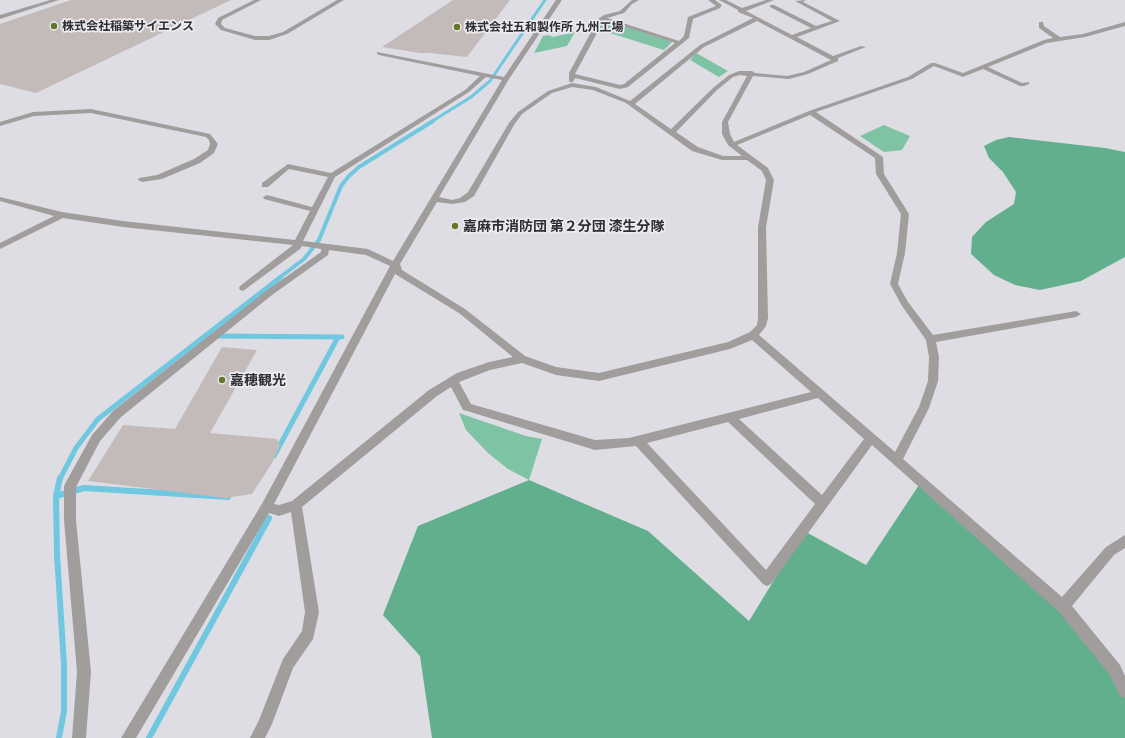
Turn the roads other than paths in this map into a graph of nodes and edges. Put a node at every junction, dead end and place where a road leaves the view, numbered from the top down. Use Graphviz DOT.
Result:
graph roads {
  1 [pos="56,0"];
  2 [pos="258,0"];
  3 [pos="341,0"];
  4 [pos="558,0"];
  5 [pos="636,0"];
  6 [pos="711,0"];
  7 [pos="722,0"];
  8 [pos="803,0"];
  9 [pos="771,3"];
  10 [pos="740,11"];
  11 [pos="0,17"];
  12 [pos="603,18"];
  13 [pos="756,19"];
  14 [pos="1041,23"];
  15 [pos="1125,24"];
  16 [pos="815,28"];
  17 [pos="791,37"];
  18 [pos="1058,39"];
  19 [pos="680,43"];
  20 [pos="863,47"];
  21 [pos="379,53"];
  22 [pos="833,58"];
  23 [pos="984,67"];
  24 [pos="752,73"];
  25 [pos="484,75"];
  26 [pos="572,75"];
  27 [pos="506,79"];
  28 [pos="1027,83"];
  29 [pos="572,85"];
  30 [pos="630,104"];
  31 [pos="811,112"];
  32 [pos="0,124"];
  33 [pos="672,132"];
  34 [pos="732,145"];
  35 [pos="751,158"];
  36 [pos="332,176"];
  37 [pos="142,180"];
  38 [pos="265,185"];
  39 [pos="268,196"];
  40 [pos="434,198"];
  41 [pos="0,199"];
  42 [pos="315,210"];
  43 [pos="62,215"];
  44 [pos="298,243"];
  45 [pos="0,246"];
  46 [pos="325,247"];
  47 [pos="395,265"];
  48 [pos="243,288"];
  49 [pos="1076,314"];
  50 [pos="753,335"];
  51 [pos="931,339"];
  52 [pos="522,359"];
  53 [pos="453,381"];
  54 [pos="818,394"];
  55 [pos="730,417"];
  56 [pos="870,439"];
  57 [pos="638,441"];
  58 [pos="896,461"];
  59 [pos="823,504"];
  60 [pos="296,505"];
  61 [pos="267,506"];
  62 [pos="1125,541"];
  63 [pos="1063,606"];
  64 [pos="1125,691"];
  65 [pos="79,738"];
  66 [pos="128,738"];
  67 [pos="257,738"];
  1 -- 11 [label="street"];
  2 -- 3 [label="street"];
  4 -- 27 [label="street"];
  5 -- 12 [label="street"];
  6 -- 19 [label="street"];
  7 -- 10 [label="street"];
  8 -- 16 [label="street"];
  9 -- 10 [label="street"];
  9 -- 16 [label="street"];
  10 -- 13 [label="street"];
  12 -- 19 [label="street"];
  12 -- 26 [label="street"];
  13 -- 17 [label="street"];
  13 -- 30 [label="street"];
  14 -- 18 [label="street"];
  15 -- 18 [label="street"];
  16 -- 17 [label="street"];
  17 -- 22 [label="street"];
  18 -- 23 [label="street"];
  19 -- 26 [label="street"];
  20 -- 22 [label="street"];
  21 -- 25 [label="street"];
  22 -- 24 [label="street"];
  23 -- 28 [label="street"];
  23 -- 31 [label="street"];
  24 -- 33 [label="street"];
  24 -- 34 [label="street"];
  25 -- 27 [label="street"];
  25 -- 36 [label="street"];
  26 -- 29 [label="street"];
  27 -- 40 [label="street"];
  29 -- 30 [label="street"];
  29 -- 40 [label="street"];
  30 -- 33 [label="street"];
  31 -- 34 [label="street"];
  31 -- 51 [label="street"];
  32 -- 37 [label="street"];
  33 -- 35 [label="street"];
  34 -- 35 [label="street"];
  35 -- 50 [label="street"];
  36 -- 38 [label="street"];
  36 -- 42 [label="street"];
  39 -- 42 [label="street"];
  40 -- 47 [label="street"];
  41 -- 43 [label="street"];
  42 -- 44 [label="street"];
  43 -- 44 [label="street"];
  43 -- 45 [label="street"];
  44 -- 46 [label="street"];
  44 -- 48 [label="street"];
  46 -- 47 [label="street"];
  46 -- 65 [label="street"];
  47 -- 52 [label="street"];
  47 -- 61 [label="street"];
  49 -- 51 [label="street"];
  50 -- 52 [label="street"];
  50 -- 54 [label="street"];
  51 -- 58 [label="street"];
  52 -- 53 [label="street"];
  53 -- 57 [label="street"];
  53 -- 60 [label="street"];
  54 -- 55 [label="street"];
  54 -- 56 [label="street"];
  55 -- 57 [label="street"];
  55 -- 59 [label="street"];
  56 -- 58 [label="street"];
  56 -- 59 [label="street"];
  57 -- 59 [label="street"];
  58 -- 63 [label="street"];
  60 -- 61 [label="street"];
  60 -- 67 [label="street"];
  61 -- 66 [label="street"];
  62 -- 63 [label="street"];
  63 -- 64 [label="street"];
}
